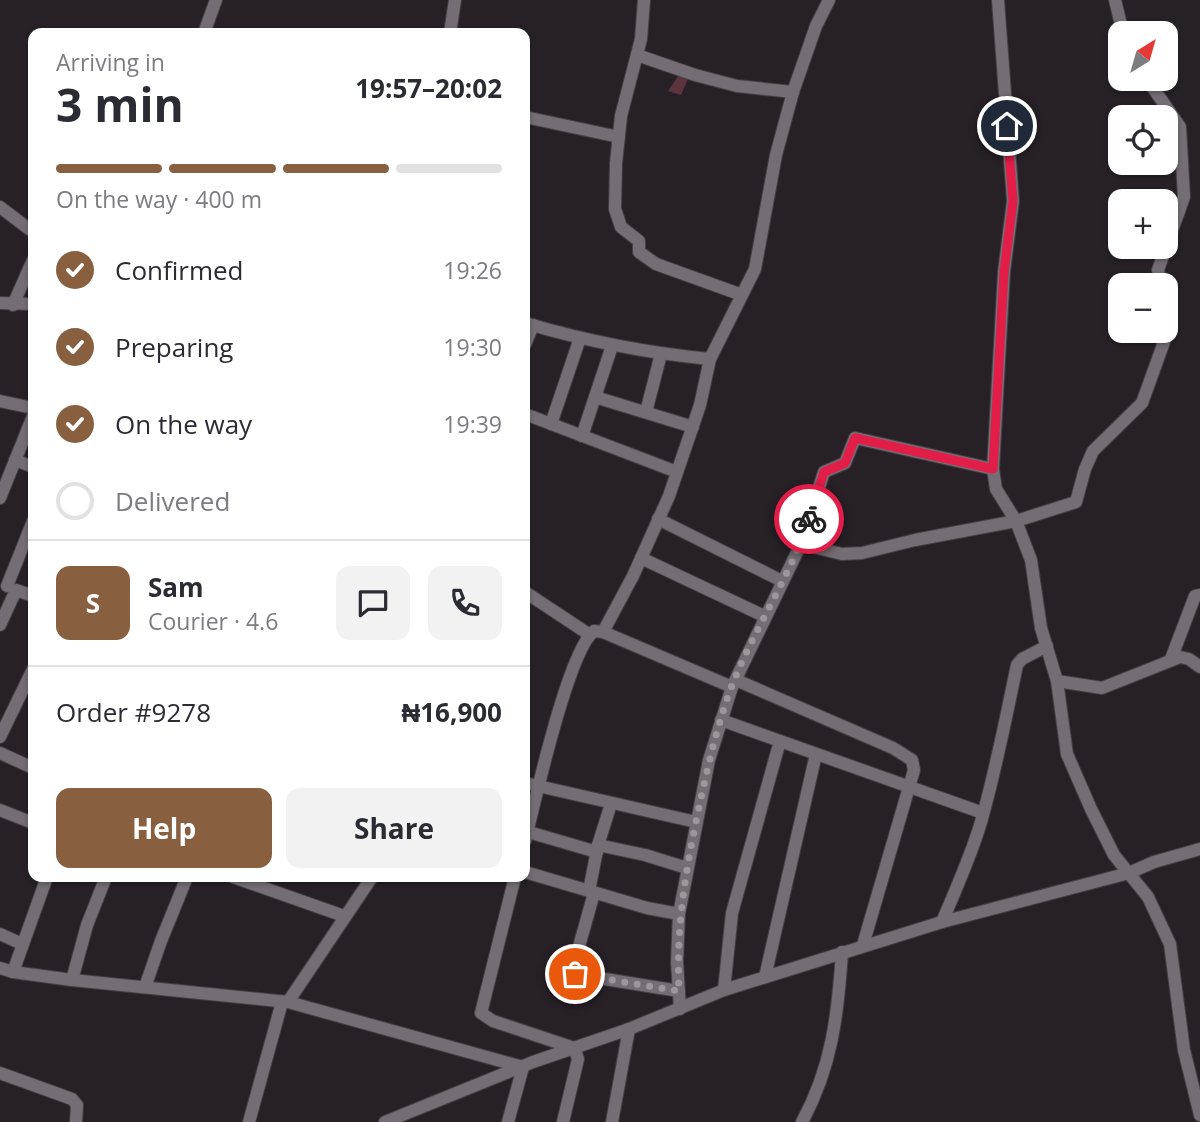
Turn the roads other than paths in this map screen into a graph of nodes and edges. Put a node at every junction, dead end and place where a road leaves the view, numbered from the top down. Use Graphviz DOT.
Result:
graph roads {
  1 [pos="216,0"];
  2 [pos="455,0"];
  3 [pos="644,0"];
  4 [pos="829,0"];
  5 [pos="998,0"];
  6 [pos="1115,0"];
  7 [pos="1120,21"];
  8 [pos="206,28"];
  9 [pos="451,28"];
  10 [pos="637,55"];
  11 [pos="1155,91"];
  12 [pos="793,92"];
  13 [pos="530,122"];
  14 [pos="619,137"];
  15 [pos="0,207"];
  16 [pos="28,228"];
  17 [pos="28,268"];
  18 [pos="1159,273"];
  19 [pos="742,295"];
  20 [pos="7,304"];
  21 [pos="28,304"];
  22 [pos="530,324"];
  23 [pos="580,338"];
  24 [pos="1164,343"];
  25 [pos="612,346"];
  26 [pos="661,354"];
  27 [pos="710,359"];
  28 [pos="595,397"];
  29 [pos="0,401"];
  30 [pos="28,407"];
  31 [pos="646,412"];
  32 [pos="530,416"];
  33 [pos="551,424"];
  34 [pos="693,427"];
  35 [pos="28,428"];
  36 [pos="582,436"];
  37 [pos="15,460"];
  38 [pos="28,465"];
  39 [pos="993,469"];
  40 [pos="677,472"];
  41 [pos="0,498"];
  42 [pos="659,519"];
  43 [pos="1016,521"];
  44 [pos="28,534"];
  45 [pos="801,544"];
  46 [pos="641,558"];
  47 [pos="782,581"];
  48 [pos="8,586"];
  49 [pos="28,594"];
  50 [pos="530,595"];
  51 [pos="1200,595"];
  52 [pos="764,616"];
  53 [pos="0,625"];
  54 [pos="596,633"];
  55 [pos="1047,646"];
  56 [pos="1171,659"];
  57 [pos="1200,667"];
  58 [pos="1057,681"];
  59 [pos="734,683"];
  60 [pos="28,689"];
  61 [pos="721,720"];
  62 [pos="0,737"];
  63 [pos="780,741"];
  64 [pos="0,753"];
  65 [pos="816,754"];
  66 [pos="28,766"];
  67 [pos="530,784"];
  68 [pos="539,787"];
  69 [pos="909,788"];
  70 [pos="611,804"];
  71 [pos="0,810"];
  72 [pos="983,813"];
  73 [pos="530,820"];
  74 [pos="28,821"];
  75 [pos="696,822"];
  76 [pos="530,836"];
  77 [pos="598,848"];
  78 [pos="1200,849"];
  79 [pos="687,868"];
  80 [pos="1129,873"];
  81 [pos="530,874"];
  82 [pos="45,882"];
  83 [pos="104,882"];
  84 [pos="185,882"];
  85 [pos="364,882"];
  86 [pos="514,882"];
  87 [pos="275,883"];
  88 [pos="591,892"];
  89 [pos="679,914"];
  90 [pos="344,916"];
  91 [pos="942,922"];
  92 [pos="0,934"];
  93 [pos="22,944"];
  94 [pos="863,945"];
  95 [pos="842,952"];
  96 [pos="6,970"];
  97 [pos="765,977"];
  98 [pos="72,980"];
  99 [pos="145,987"];
  100 [pos="724,990"];
  101 [pos="679,991"];
  102 [pos="285,1002"];
  103 [pos="680,1009"];
  104 [pos="629,1029"];
  105 [pos="574,1048"];
  106 [pos="523,1067"];
  107 [pos="0,1073"];
  108 [pos="1200,1115"];
  109 [pos="405,1118"];
  110 [pos="76,1122"];
  111 [pos="248,1122"];
  112 [pos="386,1122"];
  113 [pos="508,1122"];
  114 [pos="563,1122"];
  115 [pos="612,1122"];
  116 [pos="802,1122"];
  1 -- 8 [label="street"];
  2 -- 9 [label="street"];
  3 -- 10 [label="street"];
  4 -- 12 [label="street"];
  5 -- 39 [label="street"];
  6 -- 7 [label="street"];
  10 -- 12 [label="street"];
  10 -- 14 [label="street"];
  11 -- 18 [label="street"];
  12 -- 19 [label="street"];
  13 -- 14 [label="street"];
  14 -- 19 [label="street"];
  15 -- 16 [label="street"];
  17 -- 20 [label="street"];
  19 -- 27 [label="street"];
  20 -- 21 [label="street"];
  22 -- 23 [label="street"];
  23 -- 25 [label="street"];
  23 -- 33 [label="street"];
  24 -- 43 [label="street"];
  25 -- 26 [label="street"];
  25 -- 28 [label="street"];
  26 -- 27 [label="street"];
  26 -- 31 [label="street"];
  27 -- 34 [label="street"];
  28 -- 31 [label="street"];
  28 -- 36 [label="street"];
  29 -- 30 [label="street"];
  31 -- 34 [label="street"];
  32 -- 33 [label="street"];
  33 -- 36 [label="street"];
  34 -- 40 [label="street"];
  35 -- 37 [label="street"];
  36 -- 40 [label="street"];
  37 -- 38 [label="street"];
  37 -- 41 [label="street"];
  39 -- 43 [label="street"];
  39 -- 45 [label="street"];
  40 -- 42 [label="street"];
  42 -- 46 [label="street"];
  42 -- 47 [label="street"];
  43 -- 45 [label="street"];
  43 -- 55 [label="street"];
  44 -- 48 [label="street"];
  45 -- 47 [label="street"];
  46 -- 52 [label="street"];
  46 -- 54 [label="street"];
  47 -- 52 [label="street"];
  48 -- 49 [label="street"];
  48 -- 53 [label="street"];
  50 -- 54 [label="street"];
  51 -- 56 [label="street"];
  52 -- 59 [label="street"];
  54 -- 59 [label="street"];
  54 -- 68 [label="street"];
  55 -- 58 [label="street"];
  55 -- 72 [label="street"];
  56 -- 57 [label="street"];
  56 -- 58 [label="street"];
  58 -- 80 [label="street"];
  59 -- 61 [label="street"];
  59 -- 69 [label="street"];
  60 -- 62 [label="street"];
  61 -- 63 [label="street"];
  61 -- 75 [label="street"];
  63 -- 65 [label="street"];
  63 -- 100 [label="street"];
  64 -- 66 [label="street"];
  65 -- 69 [label="street"];
  65 -- 97 [label="street"];
  67 -- 68 [label="street"];
  68 -- 70 [label="street"];
  68 -- 73 [label="street"];
  69 -- 72 [label="street"];
  69 -- 94 [label="street"];
  70 -- 75 [label="street"];
  70 -- 77 [label="street"];
  71 -- 74 [label="street"];
  72 -- 91 [label="street"];
  75 -- 79 [label="street"];
  76 -- 77 [label="street"];
  77 -- 79 [label="street"];
  77 -- 88 [label="street"];
  78 -- 80 [label="street"];
  79 -- 89 [label="street"];
  80 -- 91 [label="street"];
  80 -- 108 [label="street"];
  81 -- 88 [label="street"];
  82 -- 93 [label="street"];
  83 -- 98 [label="street"];
  84 -- 99 [label="street"];
  85 -- 90 [label="street"];
  86 -- 105 [label="street"];
  87 -- 90 [label="street"];
  88 -- 89 [label="street"];
  88 -- 101 [label="street"];
  89 -- 101 [label="street"];
  90 -- 102 [label="street"];
  91 -- 94 [label="street"];
  92 -- 93 [label="street"];
  93 -- 96 [label="street"];
  94 -- 95 [label="street"];
  95 -- 97 [label="street"];
  95 -- 116 [label="street"];
  96 -- 98 [label="street"];
  97 -- 100 [label="street"];
  98 -- 99 [label="street"];
  99 -- 102 [label="street"];
  100 -- 103 [label="street"];
  101 -- 103 [label="street"];
  102 -- 106 [label="street"];
  102 -- 111 [label="street"];
  103 -- 104 [label="street"];
  104 -- 105 [label="street"];
  104 -- 115 [label="street"];
  105 -- 106 [label="street"];
  105 -- 114 [label="street"];
  106 -- 109 [label="street"];
  106 -- 113 [label="street"];
  107 -- 110 [label="street"];
  109 -- 112 [label="street"];
}
